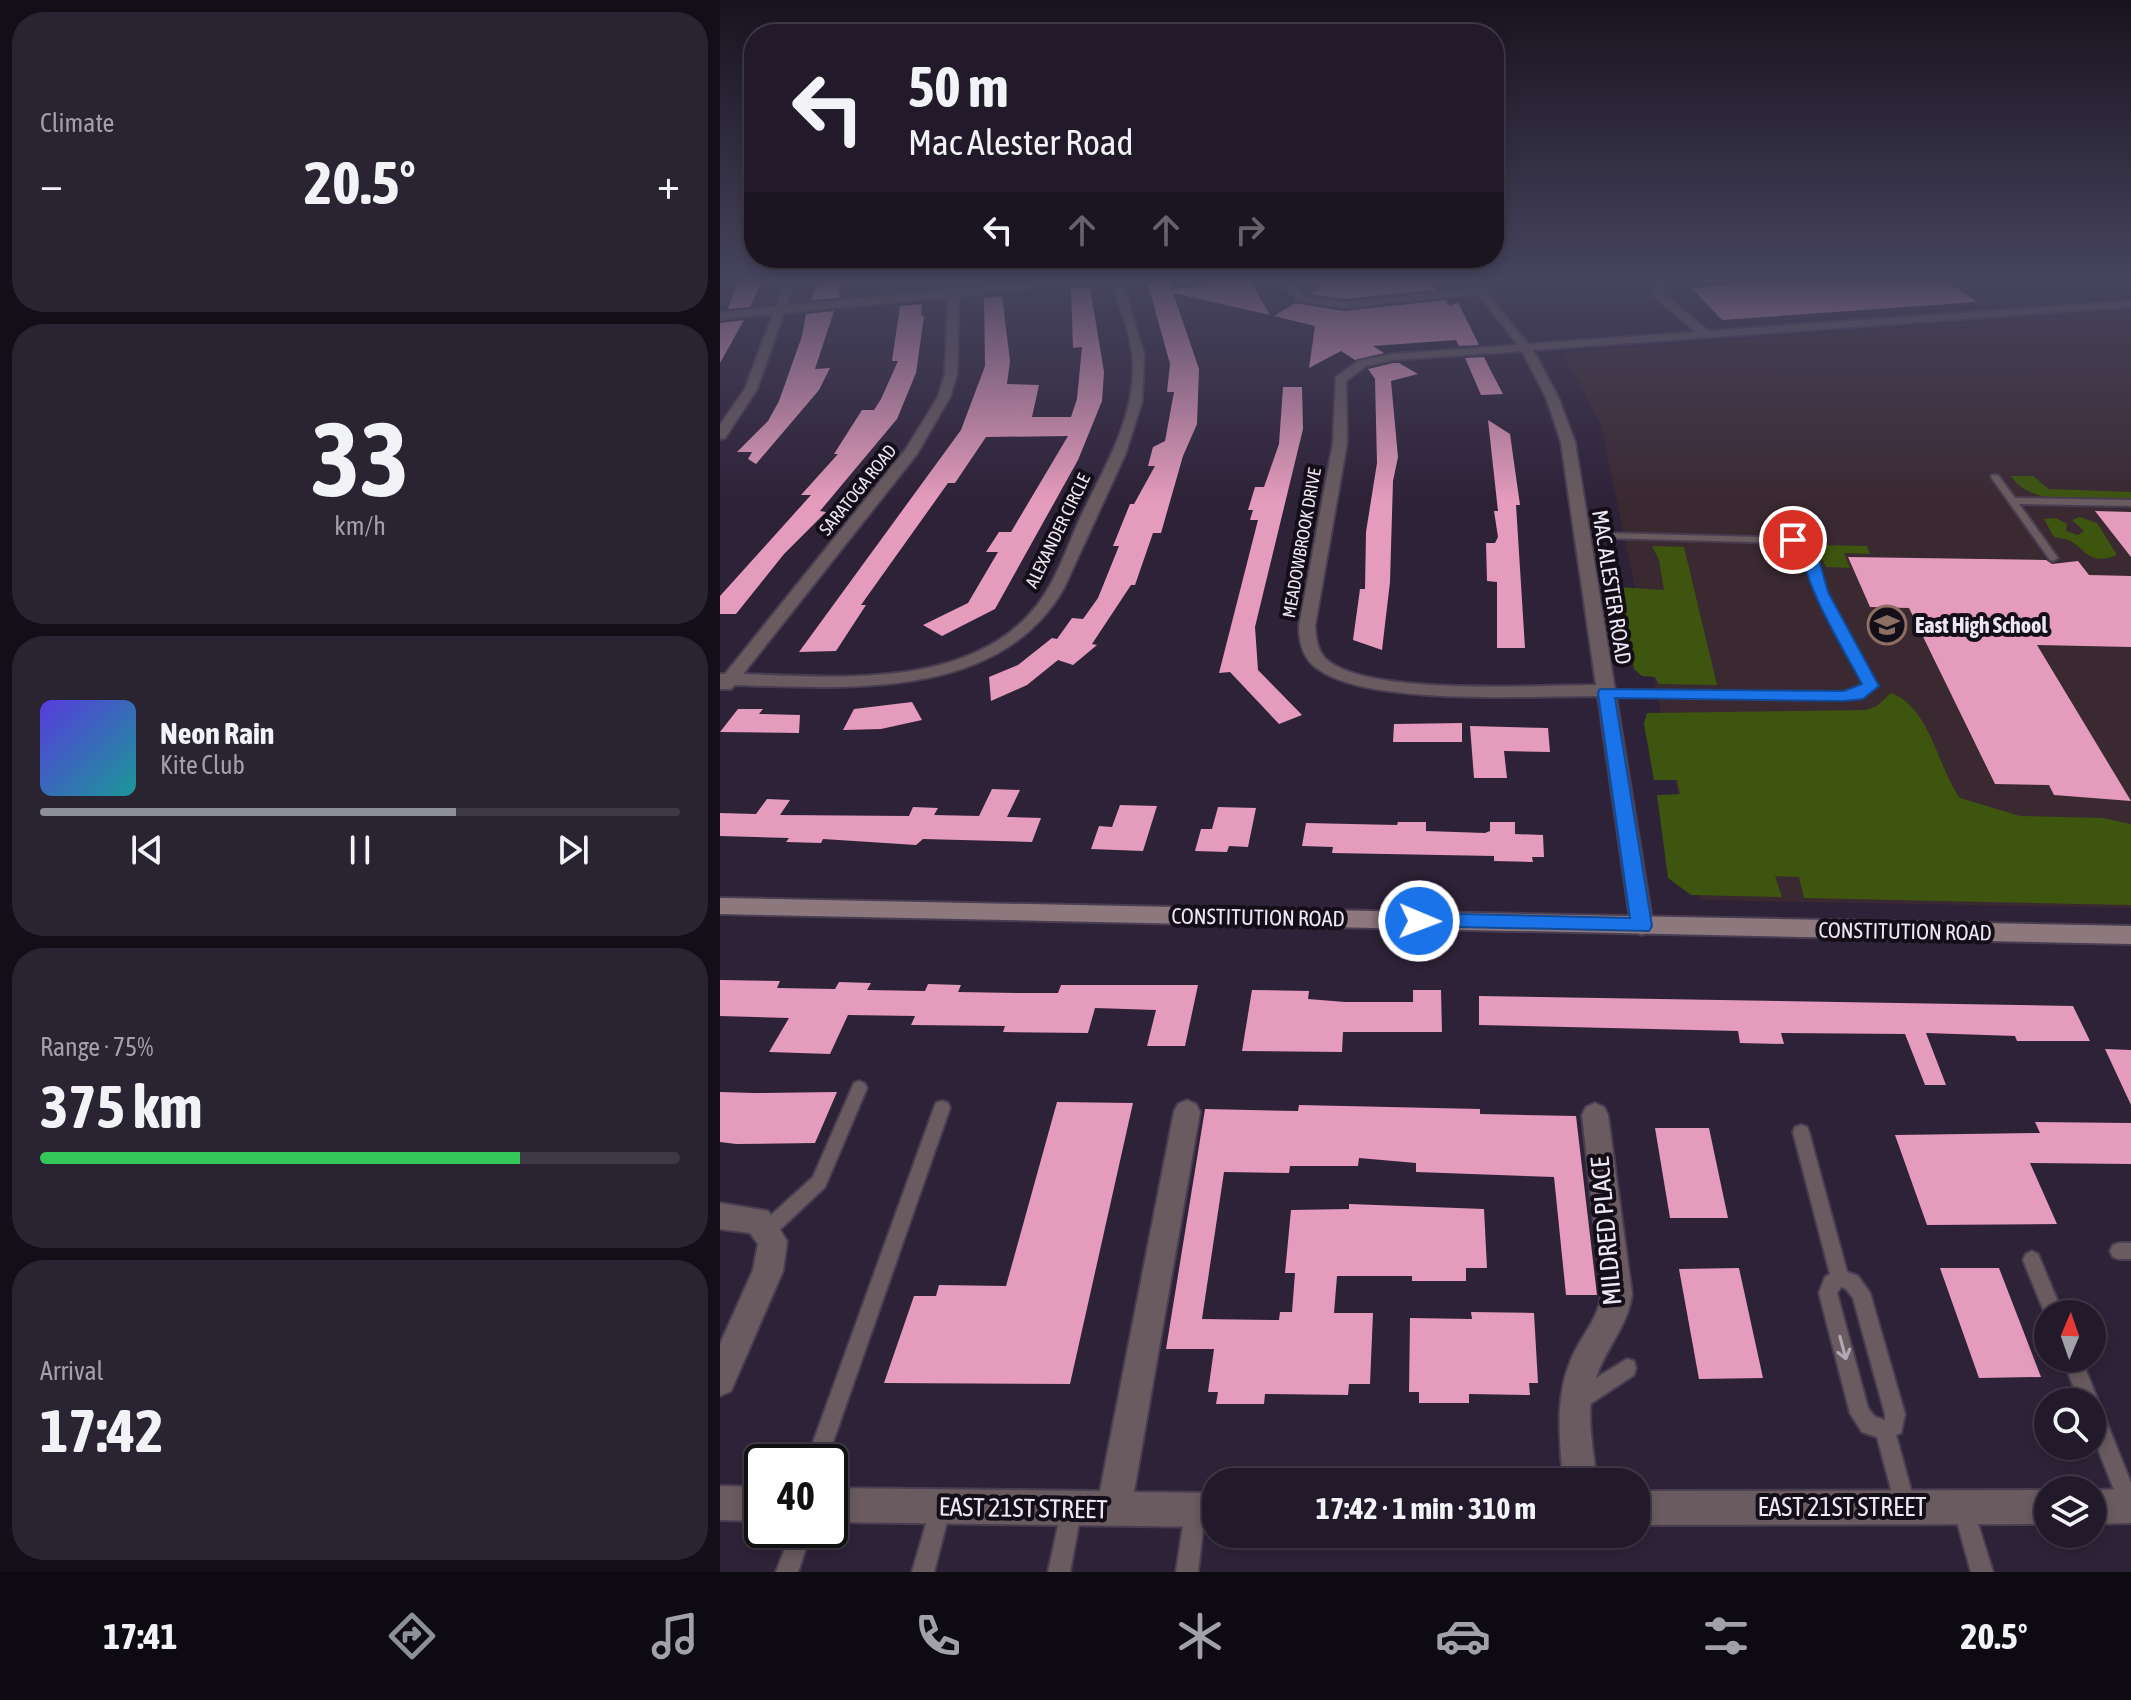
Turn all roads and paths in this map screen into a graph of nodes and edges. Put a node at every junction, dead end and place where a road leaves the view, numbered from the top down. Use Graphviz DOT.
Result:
graph roads {
  1 [pos="763,354"];
  2 [pos="952,354"];
  3 [pos="1137,354"];
  4 [pos="1429,354"];
  5 [pos="1532,354"];
  6 [pos="720,435"];
  7 [pos="1995,477"];
  8 [pos="2012,501"];
  9 [pos="2131,503"];
  10 [pos="1605,536"];
  11 [pos="2053,558"];
  12 [pos="723,683"];
  13 [pos="1606,691"];
  14 [pos="720,906"];
  15 [pos="1642,926"];
  16 [pos="2131,935"];
  17 [pos="859,1088"];
  18 [pos="942,1108"];
  19 [pos="1187,1112"];
  20 [pos="1595,1115"];
  21 [pos="1801,1132"];
  22 [pos="720,1216"];
  23 [pos="769,1236"];
  24 [pos="2032,1260"];
  25 [pos="1840,1278"];
  26 [pos="2048,1300"];
  27 [pos="1627,1368"];
  28 [pos="720,1380"];
  29 [pos="1574,1402"];
  30 [pos="1885,1430"];
  31 [pos="822,1444"];
  32 [pos="2106,1444"];
  33 [pos="1579,1468"];
  34 [pos="720,1503"];
  35 [pos="744,1504"];
  36 [pos="848,1505"];
  37 [pos="2131,1506"];
  38 [pos="941,1507"];
  39 [pos="1963,1507"];
  40 [pos="2034,1507"];
  41 [pos="2106,1507"];
  42 [pos="1650,1508"];
  43 [pos="1906,1508"];
  44 [pos="1072,1509"];
  45 [pos="1114,1509"];
  46 [pos="1202,1510"];
  47 [pos="1202,1523"];
  48 [pos="796,1548"];
  49 [pos="787,1572"];
  50 [pos="923,1572"];
  51 [pos="1059,1572"];
  52 [pos="1187,1572"];
  53 [pos="1982,1572"];
  1 -- 6 [label="street"];
  2 -- 12 [label="street, SARATOGA ROAD"];
  3 -- 12 [label="street, ALEXANDER CIRCLE"];
  4 -- 13 [label="street, MEADOWBROOK DRIVE"];
  5 -- 13 [label="street, MAC ALESTER ROAD"];
  7 -- 8 [label="lane"];
  8 -- 9 [label="lane"];
  8 -- 11 [label="lane"];
  10 -- 13 [label="lane"];
  13 -- 15 [label="street, MAC ALESTER ROAD"];
  14 -- 15 [label="street, CONSTITUTION ROAD"];
  15 -- 16 [label="street, CONSTITUTION ROAD"];
  17 -- 23 [label="lane"];
  18 -- 31 [label="lane"];
  19 -- 45 [label="street"];
  20 -- 29 [label="street, MILDRED PLACE"];
  21 -- 25 [label="lane"];
  22 -- 23 [label="street"];
  23 -- 28 [label="street"];
  24 -- 26 [label="lane"];
  25 -- 30 [label="lane"];
  25 -- 30 [label="lane, one-way"];
  27 -- 29 [label="lane"];
  29 -- 33 [label="street, MILDRED PLACE"];
  30 -- 43 [label="lane"];
  32 -- 37 [label="lane"];
  34 -- 35 [label="street"];
  36 -- 38 [label="street, EAST 21ST STREET"];
  37 -- 41 [label="street"];
  38 -- 44 [label="street, EAST 21ST STREET"];
  38 -- 50 [label="lane"];
  39 -- 40 [label="street, EAST 21ST STREET"];
  39 -- 43 [label="street, EAST 21ST STREET"];
  39 -- 53 [label="lane"];
  42 -- 43 [label="street, EAST 21ST STREET"];
  44 -- 45 [label="street, EAST 21ST STREET"];
  44 -- 51 [label="lane"];
  45 -- 46 [label="street, EAST 21ST STREET"];
  47 -- 52 [label="lane"];
  48 -- 49 [label="lane"];
}
